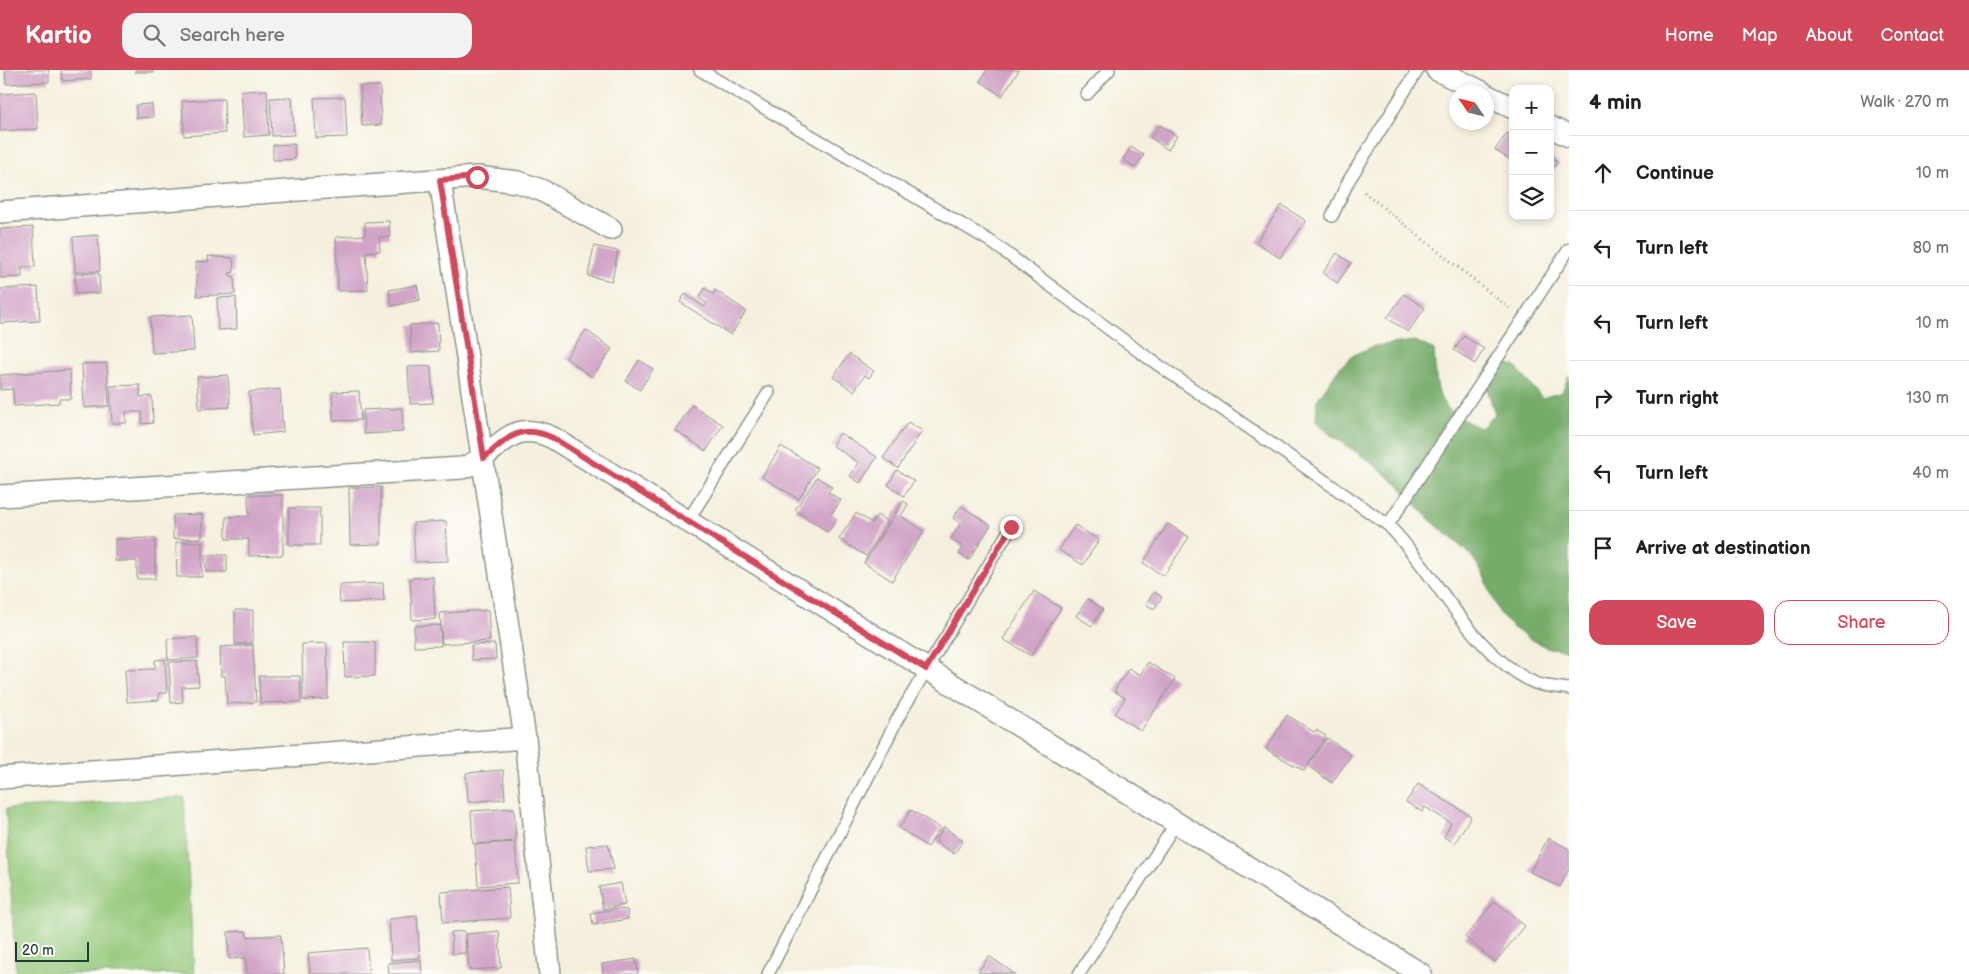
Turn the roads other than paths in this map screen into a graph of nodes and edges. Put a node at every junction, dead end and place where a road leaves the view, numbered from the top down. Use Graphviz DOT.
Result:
graph roads {
  1 [pos="700,70"];
  2 [pos="1109,70"];
  3 [pos="1418,70"];
  4 [pos="1437,70"];
  5 [pos="1468,85"];
  6 [pos="1087,94"];
  7 [pos="1494,99"];
  8 [pos="1509,106"];
  9 [pos="1554,129"];
  10 [pos="1569,136"];
  11 [pos="440,180"];
  12 [pos="0,212"];
  13 [pos="1332,216"];
  14 [pos="611,229"];
  15 [pos="1569,249"];
  16 [pos="769,392"];
  17 [pos="484,458"];
  18 [pos="0,496"];
  19 [pos="686,522"];
  20 [pos="1388,525"];
  21 [pos="1011,527"];
  22 [pos="926,669"];
  23 [pos="1569,689"];
  24 [pos="525,738"];
  25 [pos="0,778"];
  26 [pos="1176,823"];
  27 [pos="550,974"];
  28 [pos="768,974"];
  29 [pos="1079,974"];
  30 [pos="1421,974"];
  1 -- 20 [label="lane"];
  2 -- 6 [label="lane"];
  3 -- 13 [label="lane"];
  4 -- 5 [label="street"];
  7 -- 8 [label="street"];
  9 -- 10 [label="street"];
  11 -- 12 [label="street"];
  11 -- 14 [label="street"];
  11 -- 17 [label="street"];
  15 -- 20 [label="lane"];
  16 -- 19 [label="lane"];
  17 -- 18 [label="street"];
  17 -- 19 [label="street"];
  17 -- 24 [label="street"];
  19 -- 22 [label="street"];
  20 -- 23 [label="lane"];
  21 -- 22 [label="lane"];
  22 -- 26 [label="street"];
  22 -- 28 [label="lane"];
  24 -- 25 [label="street"];
  24 -- 27 [label="street"];
  26 -- 29 [label="lane"];
  26 -- 30 [label="street"];
}
